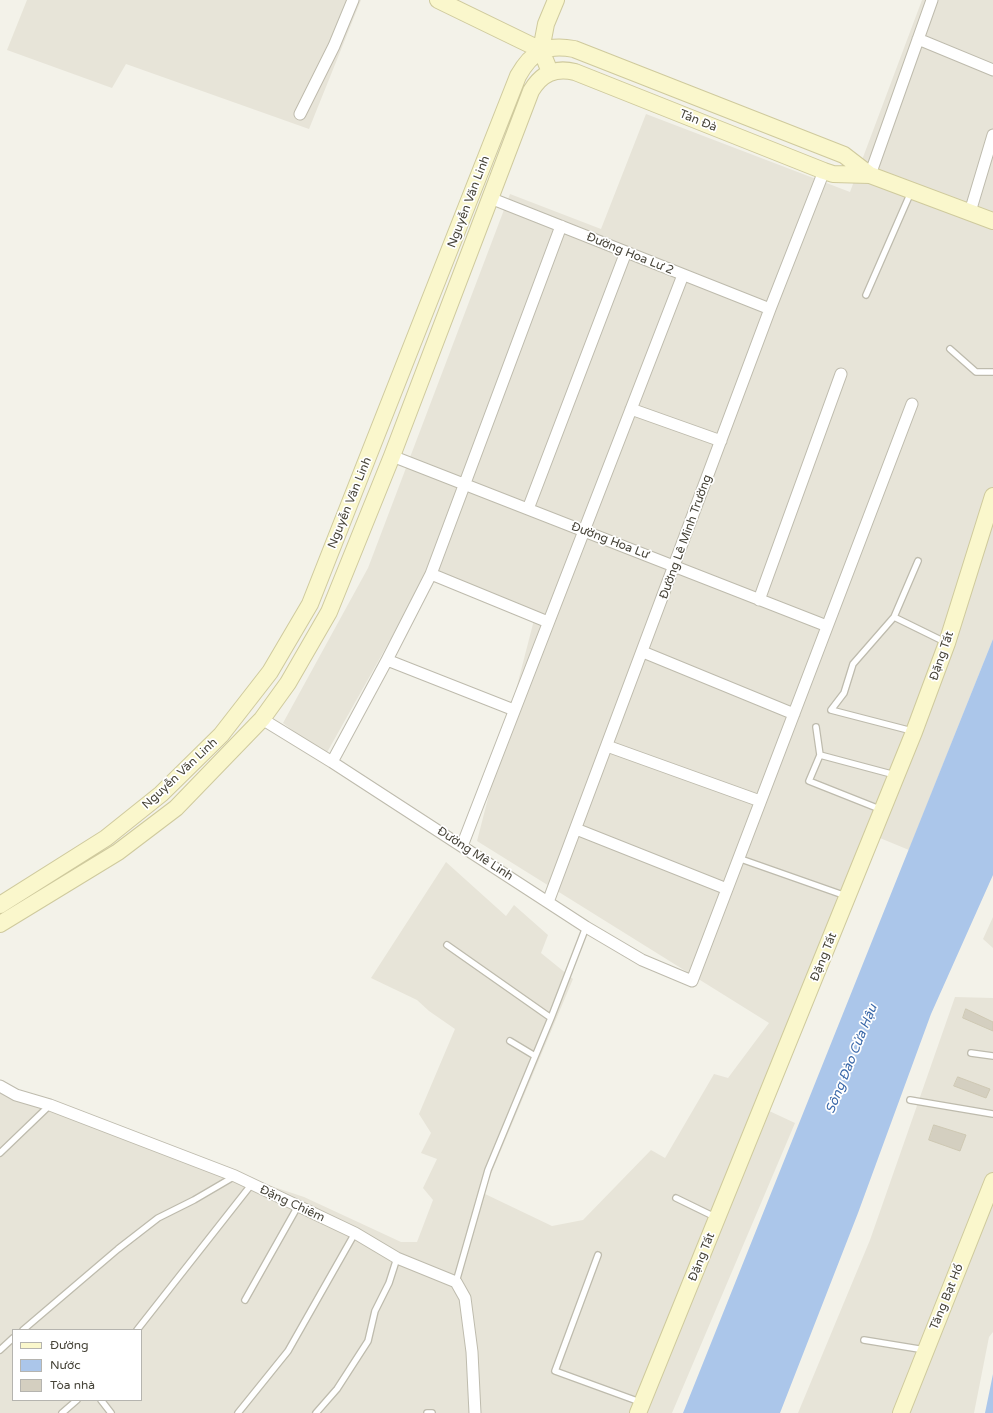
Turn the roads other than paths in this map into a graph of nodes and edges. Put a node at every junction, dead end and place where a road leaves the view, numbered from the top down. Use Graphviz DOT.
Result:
graph roads {
  1 [pos="352,0"];
  2 [pos="438,0"];
  3 [pos="556,0"];
  4 [pos="932,0"];
  5 [pos="918,40"];
  6 [pos="541,50"];
  7 [pos="993,70"];
  8 [pos="550,72"];
  9 [pos="300,114"];
  10 [pos="993,135"];
  11 [pos="824,171"];
  12 [pos="870,175"];
  13 [pos="912,190"];
  14 [pos="490,198"];
  15 [pos="970,212"];
  16 [pos="993,221"];
  17 [pos="561,226"];
  18 [pos="626,252"];
  19 [pos="683,275"];
  20 [pos="866,295"];
  21 [pos="770,309"];
  22 [pos="950,349"];
  23 [pos="993,372"];
  24 [pos="841,374"];
  25 [pos="912,404"];
  26 [pos="631,409"];
  27 [pos="722,441"];
  28 [pos="392,456"];
  29 [pos="465,485"];
  30 [pos="354,494"];
  31 [pos="993,496"];
  32 [pos="374,502"];
  33 [pos="528,509"];
  34 [pos="584,531"];
  35 [pos="918,561"];
  36 [pos="675,567"];
  37 [pos="431,574"];
  38 [pos="759,600"];
  39 [pos="894,617"];
  40 [pos="548,622"];
  41 [pos="827,626"];
  42 [pos="947,643"];
  43 [pos="643,652"];
  44 [pos="387,660"];
  45 [pos="514,710"];
  46 [pos="794,714"];
  47 [pos="262,719"];
  48 [pos="816,727"];
  49 [pos="914,732"];
  50 [pos="607,746"];
  51 [pos="820,755"];
  52 [pos="332,762"];
  53 [pos="897,775"];
  54 [pos="161,794"];
  55 [pos="760,801"];
  56 [pos="176,808"];
  57 [pos="883,811"];
  58 [pos="576,829"];
  59 [pos="462,846"];
  60 [pos="738,858"];
  61 [pos="727,889"];
  62 [pos="848,897"];
  63 [pos="548,902"];
  64 [pos="0,905"];
  65 [pos="0,924"];
  66 [pos="586,927"];
  67 [pos="446,945"];
  68 [pos="551,1018"];
  69 [pos="510,1041"];
  70 [pos="970,1053"];
  71 [pos="535,1056"];
  72 [pos="993,1056"];
  73 [pos="0,1086"];
  74 [pos="910,1100"];
  75 [pos="50,1105"];
  76 [pos="993,1114"];
  77 [pos="0,1153"];
  78 [pos="235,1176"];
  79 [pos="993,1181"];
  80 [pos="252,1185"];
  81 [pos="676,1198"];
  82 [pos="298,1206"];
  83 [pos="718,1218"];
  84 [pos="355,1233"];
  85 [pos="598,1255"];
  86 [pos="397,1258"];
  87 [pos="456,1282"];
  88 [pos="245,1300"];
  89 [pos="24,1329"];
  90 [pos="138,1329"];
  91 [pos="12,1339"];
  92 [pos="864,1340"];
  93 [pos="0,1350"];
  94 [pos="926,1350"];
  95 [pos="76,1401"];
  96 [pos="102,1401"];
  97 [pos="640,1408"];
  98 [pos="905,1409"];
  99 [pos="62,1413"];
  100 [pos="112,1413"];
  101 [pos="238,1413"];
  102 [pos="316,1413"];
  103 [pos="427,1413"];
  104 [pos="432,1413"];
  105 [pos="475,1413"];
  1 -- 9 [label="street"];
  2 -- 6 [label="main road"];
  3 -- 6 [label="main road"];
  4 -- 5 [label="street"];
  5 -- 7 [label="street"];
  5 -- 12 [label="street"];
  6 -- 8 [label="main road"];
  6 -- 12 [label="main road, Tản Đà"];
  6 -- 30 [label="main road, Nguyễn Văn Linh"];
  8 -- 11 [label="main road, Tản Đà"];
  8 -- 14 [label="main road, Nguyễn Văn Linh"];
  10 -- 15 [label="street"];
  11 -- 12 [label="main road, Tản Đà"];
  11 -- 21 [label="street, Đường Lê Minh Trường"];
  12 -- 13 [label="main road, Tản Đà"];
  13 -- 15 [label="main road, Tản Đà"];
  13 -- 20 [label="lane"];
  14 -- 17 [label="street, Đường Hoa Lư 2"];
  14 -- 28 [label="main road, Nguyễn Văn Linh"];
  15 -- 16 [label="main road, Tản Đà"];
  17 -- 18 [label="street, Đường Hoa Lư 2"];
  17 -- 29 [label="street"];
  18 -- 19 [label="street, Đường Hoa Lư 2"];
  18 -- 33 [label="street"];
  19 -- 21 [label="street, Đường Hoa Lư 2"];
  19 -- 26 [label="street"];
  21 -- 27 [label="street, Đường Lê Minh Trường"];
  22 -- 23 [label="lane"];
  24 -- 38 [label="street"];
  25 -- 41 [label="street"];
  26 -- 27 [label="street"];
  26 -- 34 [label="street"];
  27 -- 36 [label="street, Đường Lê Minh Trường"];
  28 -- 29 [label="street, Đường Hoa Lư"];
  28 -- 32 [label="main road, Nguyễn Văn Linh"];
  29 -- 33 [label="street, Đường Hoa Lư"];
  29 -- 37 [label="street"];
  30 -- 32 [label="main road"];
  30 -- 54 [label="main road, Nguyễn Văn Linh"];
  31 -- 42 [label="main road, Đặng Tất"];
  32 -- 47 [label="main road, Nguyễn Văn Linh"];
  33 -- 34 [label="street, Đường Hoa Lư"];
  34 -- 36 [label="street, Đường Hoa Lư"];
  34 -- 40 [label="street"];
  35 -- 39 [label="lane"];
  36 -- 38 [label="street, Đường Hoa Lư"];
  36 -- 43 [label="street, Đường Lê Minh Trường"];
  37 -- 40 [label="street"];
  37 -- 44 [label="street"];
  38 -- 41 [label="street, Đường Hoa Lư"];
  39 -- 42 [label="lane"];
  39 -- 49 [label="lane"];
  40 -- 45 [label="street"];
  41 -- 46 [label="street"];
  42 -- 49 [label="main road, Đặng Tất"];
  43 -- 46 [label="street"];
  43 -- 50 [label="street, Đường Lê Minh Trường"];
  44 -- 45 [label="street"];
  44 -- 52 [label="street"];
  45 -- 59 [label="street"];
  46 -- 55 [label="street"];
  47 -- 52 [label="street, Đường Mê Linh"];
  47 -- 56 [label="main road, Nguyễn Văn Linh"];
  48 -- 51 [label="lane"];
  49 -- 53 [label="main road, Đặng Tất"];
  50 -- 55 [label="street"];
  50 -- 58 [label="street, Đường Lê Minh Trường"];
  51 -- 53 [label="lane"];
  51 -- 57 [label="lane"];
  52 -- 59 [label="street, Đường Mê Linh"];
  53 -- 57 [label="main road, Đặng Tất"];
  54 -- 56 [label="main road"];
  54 -- 64 [label="main road, Nguyễn Văn Linh"];
  55 -- 60 [label="street"];
  56 -- 65 [label="main road, Nguyễn Văn Linh"];
  57 -- 62 [label="main road, Đặng Tất"];
  58 -- 61 [label="street"];
  58 -- 63 [label="street, Đường Lê Minh Trường"];
  59 -- 63 [label="street, Đường Mê Linh"];
  60 -- 61 [label="street"];
  60 -- 62 [label="lane"];
  61 -- 66 [label="street, Đường Mê Linh"];
  62 -- 83 [label="main road, Đặng Tất"];
  63 -- 66 [label="street, Đường Mê Linh"];
  66 -- 68 [label="lane"];
  67 -- 68 [label="lane"];
  68 -- 71 [label="lane"];
  69 -- 71 [label="lane"];
  70 -- 72 [label="lane"];
  71 -- 87 [label="lane"];
  73 -- 75 [label="street, Đặng Chiêm"];
  74 -- 76 [label="lane"];
  75 -- 77 [label="lane"];
  75 -- 78 [label="street, Đặng Chiêm"];
  78 -- 80 [label="street, Đặng Chiêm"];
  78 -- 89 [label="lane"];
  79 -- 94 [label="main road, Tăng Bạt Hổ"];
  80 -- 82 [label="street, Đặng Chiêm"];
  80 -- 90 [label="lane"];
  81 -- 83 [label="lane"];
  82 -- 84 [label="street, Đặng Chiêm"];
  82 -- 88 [label="lane"];
  83 -- 97 [label="main road, Đặng Tất"];
  84 -- 86 [label="street, Đặng Chiêm"];
  84 -- 101 [label="lane"];
  85 -- 97 [label="lane"];
  86 -- 87 [label="street, Đặng Chiêm"];
  86 -- 102 [label="lane"];
  87 -- 105 [label="street"];
  91 -- 93 [label="lane"];
  92 -- 94 [label="lane"];
  94 -- 98 [label="main road, Tăng Bạt Hổ"];
  95 -- 99 [label="lane"];
  96 -- 100 [label="lane"];
  103 -- 104 [label="lane"];
}
